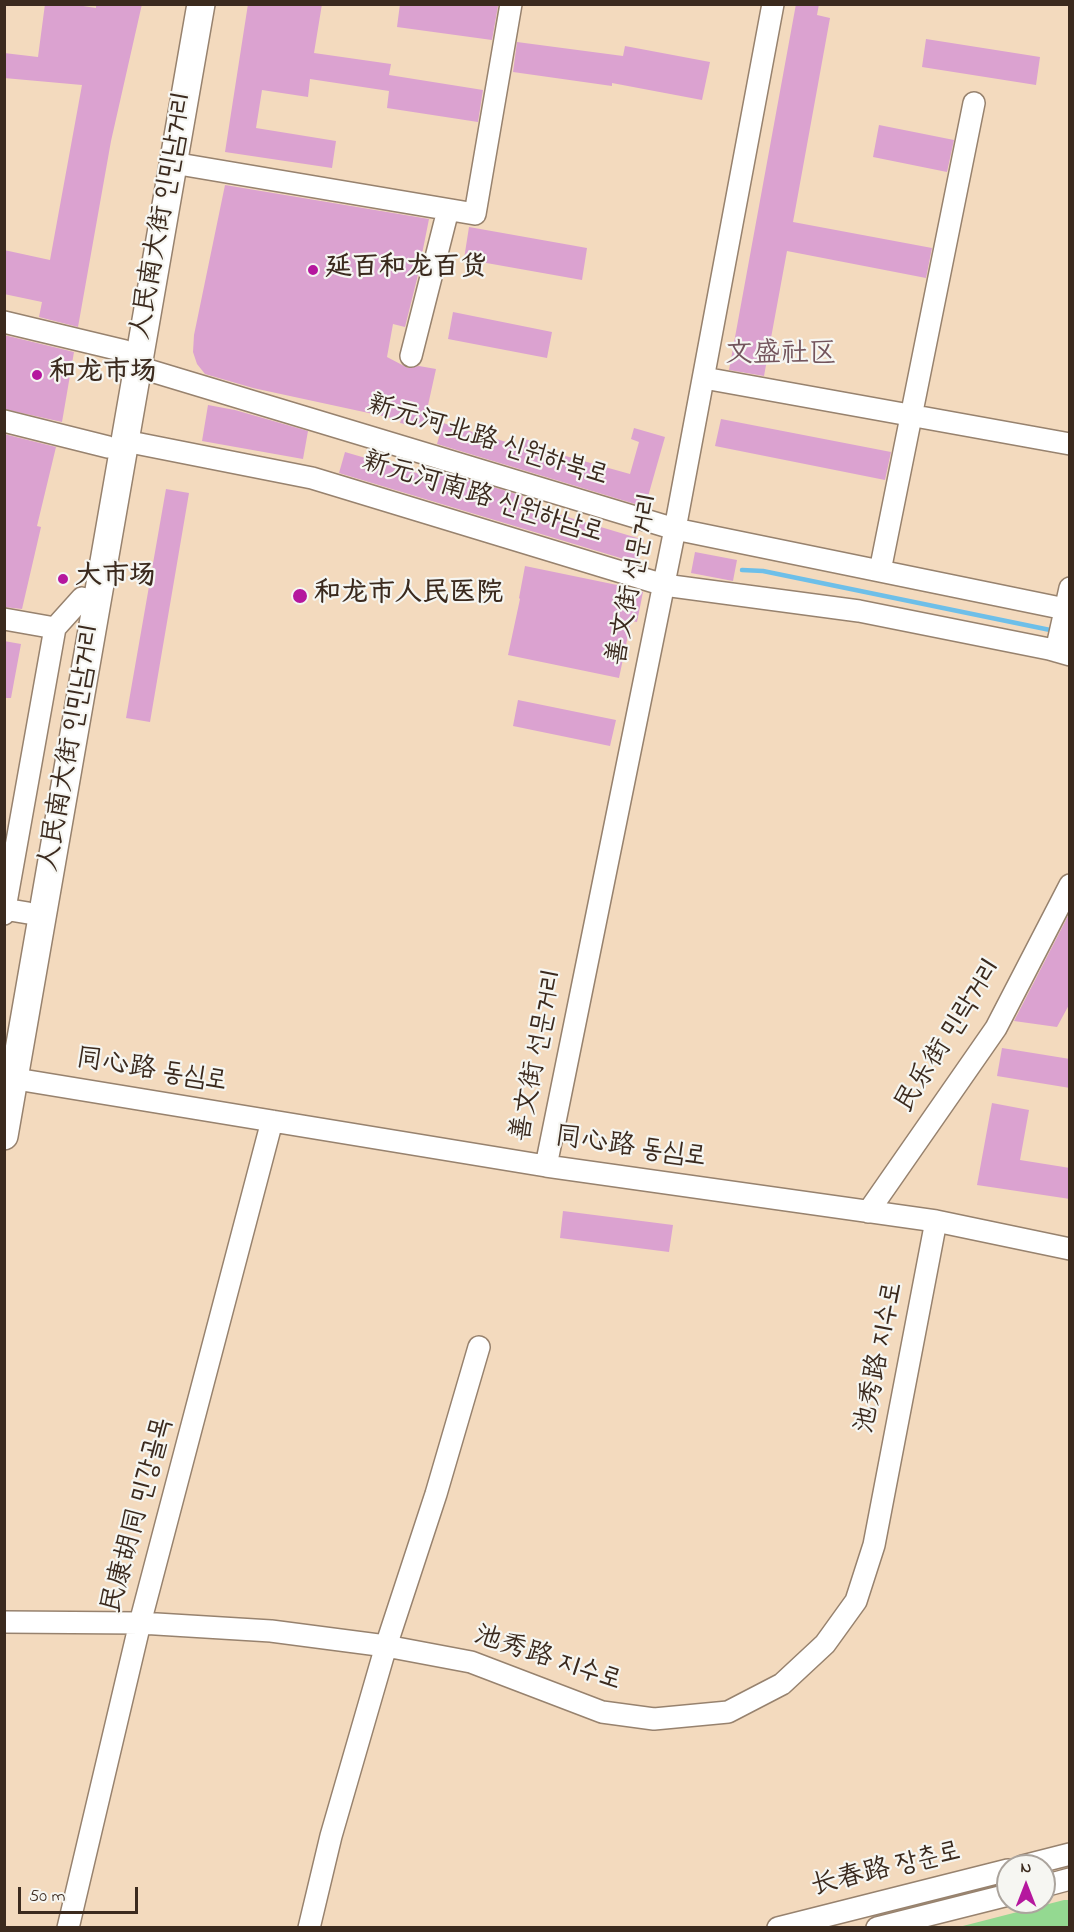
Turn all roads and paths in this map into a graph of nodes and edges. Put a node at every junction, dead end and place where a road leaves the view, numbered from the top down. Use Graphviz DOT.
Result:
graph roads {
  1 [pos="184,4"];
  2 [pos="201,4"];
  3 [pos="511,4"];
  4 [pos="773,4"];
  5 [pos="974,103"];
  6 [pos="173,163"];
  7 [pos="448,210"];
  8 [pos="4,322"];
  9 [pos="411,356"];
  10 [pos="132,359"];
  11 [pos="704,378"];
  12 [pos="911,416"];
  13 [pos="4,421"];
  14 [pos="117,444"];
  15 [pos="1070,444"];
  16 [pos="675,529"];
  17 [pos="880,571"];
  18 [pos="664,585"];
  19 [pos="1070,588"];
  20 [pos="82,598"];
  21 [pos="1066,614"];
  22 [pos="4,619"];
  23 [pos="55,628"];
  24 [pos="1061,649"];
  25 [pos="1070,885"];
  26 [pos="10,911"];
  27 [pos="4,1046"];
  28 [pos="10,1078"];
  29 [pos="272,1121"];
  30 [pos="4,1136"];
  31 [pos="546,1166"];
  32 [pos="868,1212"];
  33 [pos="936,1221"];
  34 [pos="1070,1249"];
  35 [pos="479,1347"];
  36 [pos="4,1622"];
  37 [pos="140,1623"];
  38 [pos="386,1646"];
  39 [pos="996,1873"];
  40 [pos="996,1898"];
  41 [pos="68,1928"];
  42 [pos="309,1928"];
  43 [pos="778,1928"];
  44 [pos="876,1928"];
  1 -- 10 [label="main road, 人民南大街 인민남거리"];
  2 -- 6 [label="main road, 人民南大街 인민남거리"];
  3 -- 7 [label="street"];
  4 -- 11 [label="street, 善文街 선문거리"];
  5 -- 12 [label="street"];
  6 -- 7 [label="street"];
  6 -- 10 [label="main road, 人民南大街 인민남거리"];
  7 -- 9 [label="street"];
  8 -- 10 [label="street, 新元河北路 신원하북로"];
  10 -- 14 [label="main road, 人民南大街 인민남거리"];
  10 -- 16 [label="street, 新元河北路 신원하북로"];
  11 -- 12 [label="street"];
  11 -- 16 [label="street, 善文街 선문거리"];
  12 -- 15 [label="street"];
  12 -- 17 [label="street"];
  13 -- 14 [label="street, 新元河南路 신원하남로"];
  14 -- 18 [label="street, 新元河南路 신원하남로"];
  14 -- 20 [label="main road, 人民南大街 인민남거리"];
  14 -- 28 [label="main road, 人民南大街 인민남거리"];
  16 -- 17 [label="street, 新元河北路 신원하북로"];
  16 -- 18 [label="street, 善文街 선문거리"];
  17 -- 21 [label="street, 新元河北路 신원하북로"];
  18 -- 24 [label="street, 新元河南路 신원하남로"];
  18 -- 31 [label="street, 善文街 선문거리"];
  19 -- 21 [label="street"];
  20 -- 23 [label="street, 人民南大街 인민남거리"];
  20 -- 26 [label="main road, 人民南大街 인민남거리"];
  21 -- 24 [label="street"];
  22 -- 23 [label="street"];
  23 -- 26 [label="street, 人民南大街 인민남거리"];
  25 -- 32 [label="street, 民乐街 민락거리"];
  26 -- 27 [label="main road, 人民南大街 인민남거리"];
  28 -- 29 [label="street, 同心路 동심로"];
  28 -- 30 [label="main road, 人民南大街 인민남거리"];
  29 -- 31 [label="street, 同心路 동심로"];
  29 -- 37 [label="street, 民康胡同 민강골목"];
  31 -- 32 [label="street, 同心路 동심로"];
  32 -- 33 [label="street, 同心路 동심로"];
  33 -- 34 [label="street, 同心路 동심로"];
  33 -- 38 [label="street, 池秀路 지수로"];
  35 -- 38 [label="street"];
  36 -- 37 [label="street, 池秀路 지수로"];
  37 -- 38 [label="street, 池秀路 지수로"];
  37 -- 41 [label="street, 民康胡同 민강골목"];
  38 -- 42 [label="street"];
  39 -- 43 [label="street, 长春路 장춘로"];
  40 -- 44 [label="street, 长春路 장춘로"];
}
